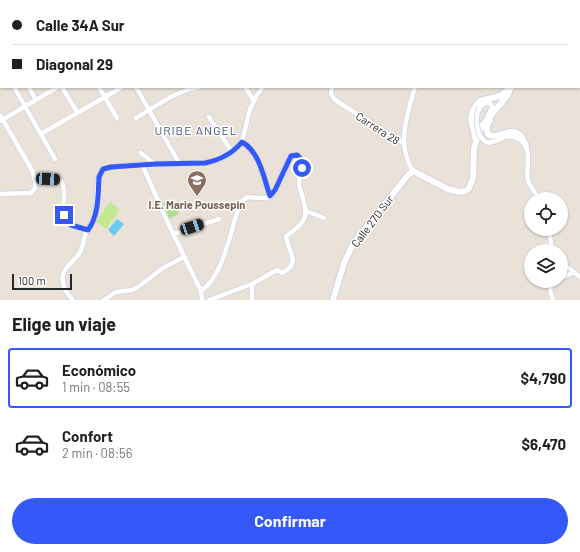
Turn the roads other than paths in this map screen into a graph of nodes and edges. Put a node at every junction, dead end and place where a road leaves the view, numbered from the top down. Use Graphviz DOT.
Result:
graph roads {
  1 [pos="15,88"];
  2 [pos="30,88"];
  3 [pos="56,88"];
  4 [pos="63,88"];
  5 [pos="100,88"];
  6 [pos="120,88"];
  7 [pos="137,88"];
  8 [pos="188,88"];
  9 [pos="246,88"];
  10 [pos="262,88"];
  11 [pos="332,88"];
  12 [pos="415,88"];
  13 [pos="510,88"];
  14 [pos="510,88"];
  15 [pos="506,96"];
  16 [pos="104,97"];
  17 [pos="36,100"];
  18 [pos="254,101"];
  19 [pos="491,102"];
  20 [pos="25,106"];
  21 [pos="480,106"];
  22 [pos="150,110"];
  23 [pos="77,112"];
  24 [pos="117,118"];
  25 [pos="136,118"];
  26 [pos="209,118"];
  27 [pos="1,119"];
  28 [pos="41,134"];
  29 [pos="476,138"];
  30 [pos="242,142"];
  31 [pos="403,143"];
  32 [pos="526,146"];
  33 [pos="232,152"];
  34 [pos="141,153"];
  35 [pos="55,159"];
  36 [pos="179,163"];
  37 [pos="142,164"];
  38 [pos="155,164"];
  39 [pos="413,170"];
  40 [pos="35,180"];
  41 [pos="536,192"];
  42 [pos="0,194"];
  43 [pos="270,196"];
  44 [pos="306,212"];
  45 [pos="324,218"];
  46 [pos="219,219"];
  47 [pos="88,230"];
  48 [pos="173,234"];
  49 [pos="184,257"];
  50 [pos="568,267"];
  51 [pos="574,272"];
  52 [pos="568,275"];
  53 [pos="580,277"];
  54 [pos="252,284"];
  55 [pos="551,288"];
  56 [pos="201,291"];
  57 [pos="73,300"];
  58 [pos="104,300"];
  59 [pos="202,300"];
  60 [pos="209,300"];
  61 [pos="252,300"];
  62 [pos="333,300"];
  63 [pos="553,300"];
  1 -- 20 [label="street"];
  2 -- 17 [label="street"];
  3 -- 17 [label="street"];
  4 -- 23 [label="street"];
  5 -- 16 [label="street"];
  6 -- 16 [label="street"];
  7 -- 22 [label="street"];
  8 -- 22 [label="street"];
  9 -- 18 [label="street"];
  10 -- 18 [label="street"];
  11 -- 31 [label="street, Carrera 28"];
  12 -- 31 [label="street"];
  13 -- 15 [label="street"];
  14 -- 19 [label="street"];
  15 -- 19 [label="street"];
  15 -- 32 [label="street"];
  16 -- 23 [label="street"];
  16 -- 24 [label="street"];
  17 -- 20 [label="street"];
  18 -- 30 [label="street"];
  19 -- 21 [label="street"];
  19 -- 21 [label="street"];
  19 -- 29 [label="street"];
  19 -- 29 [label="street"];
  20 -- 27 [label="street"];
  20 -- 28 [label="street"];
  21 -- 32 [label="street, bridge"];
  22 -- 25 [label="street"];
  22 -- 36 [label="street"];
  23 -- 28 [label="street"];
  26 -- 33 [label="street"];
  27 -- 40 [label="street"];
  28 -- 35 [label="street"];
  29 -- 39 [label="street"];
  30 -- 33 [label="street"];
  30 -- 43 [label="street"];
  31 -- 39 [label="street, Carrera 28"];
  32 -- 41 [label="street"];
  33 -- 36 [label="street"];
  34 -- 38 [label="street"];
  36 -- 38 [label="street"];
  37 -- 38 [label="street"];
  37 -- 47 [label="street"];
  37 -- 48 [label="street"];
  39 -- 62 [label="street, Calle 27D Sur"];
  40 -- 42 [label="street"];
  40 -- 47 [label="street"];
  43 -- 44 [label="street"];
  43 -- 56 [label="street"];
  44 -- 45 [label="street"];
  44 -- 54 [label="street"];
  46 -- 48 [label="street"];
  47 -- 57 [label="street"];
  48 -- 49 [label="street"];
  49 -- 56 [label="street"];
  49 -- 58 [label="street"];
  50 -- 51 [label="street"];
  51 -- 52 [label="street"];
  51 -- 53 [label="street"];
  54 -- 60 [label="street"];
  54 -- 61 [label="street"];
  55 -- 63 [label="street"];
  56 -- 59 [label="street"];
}
